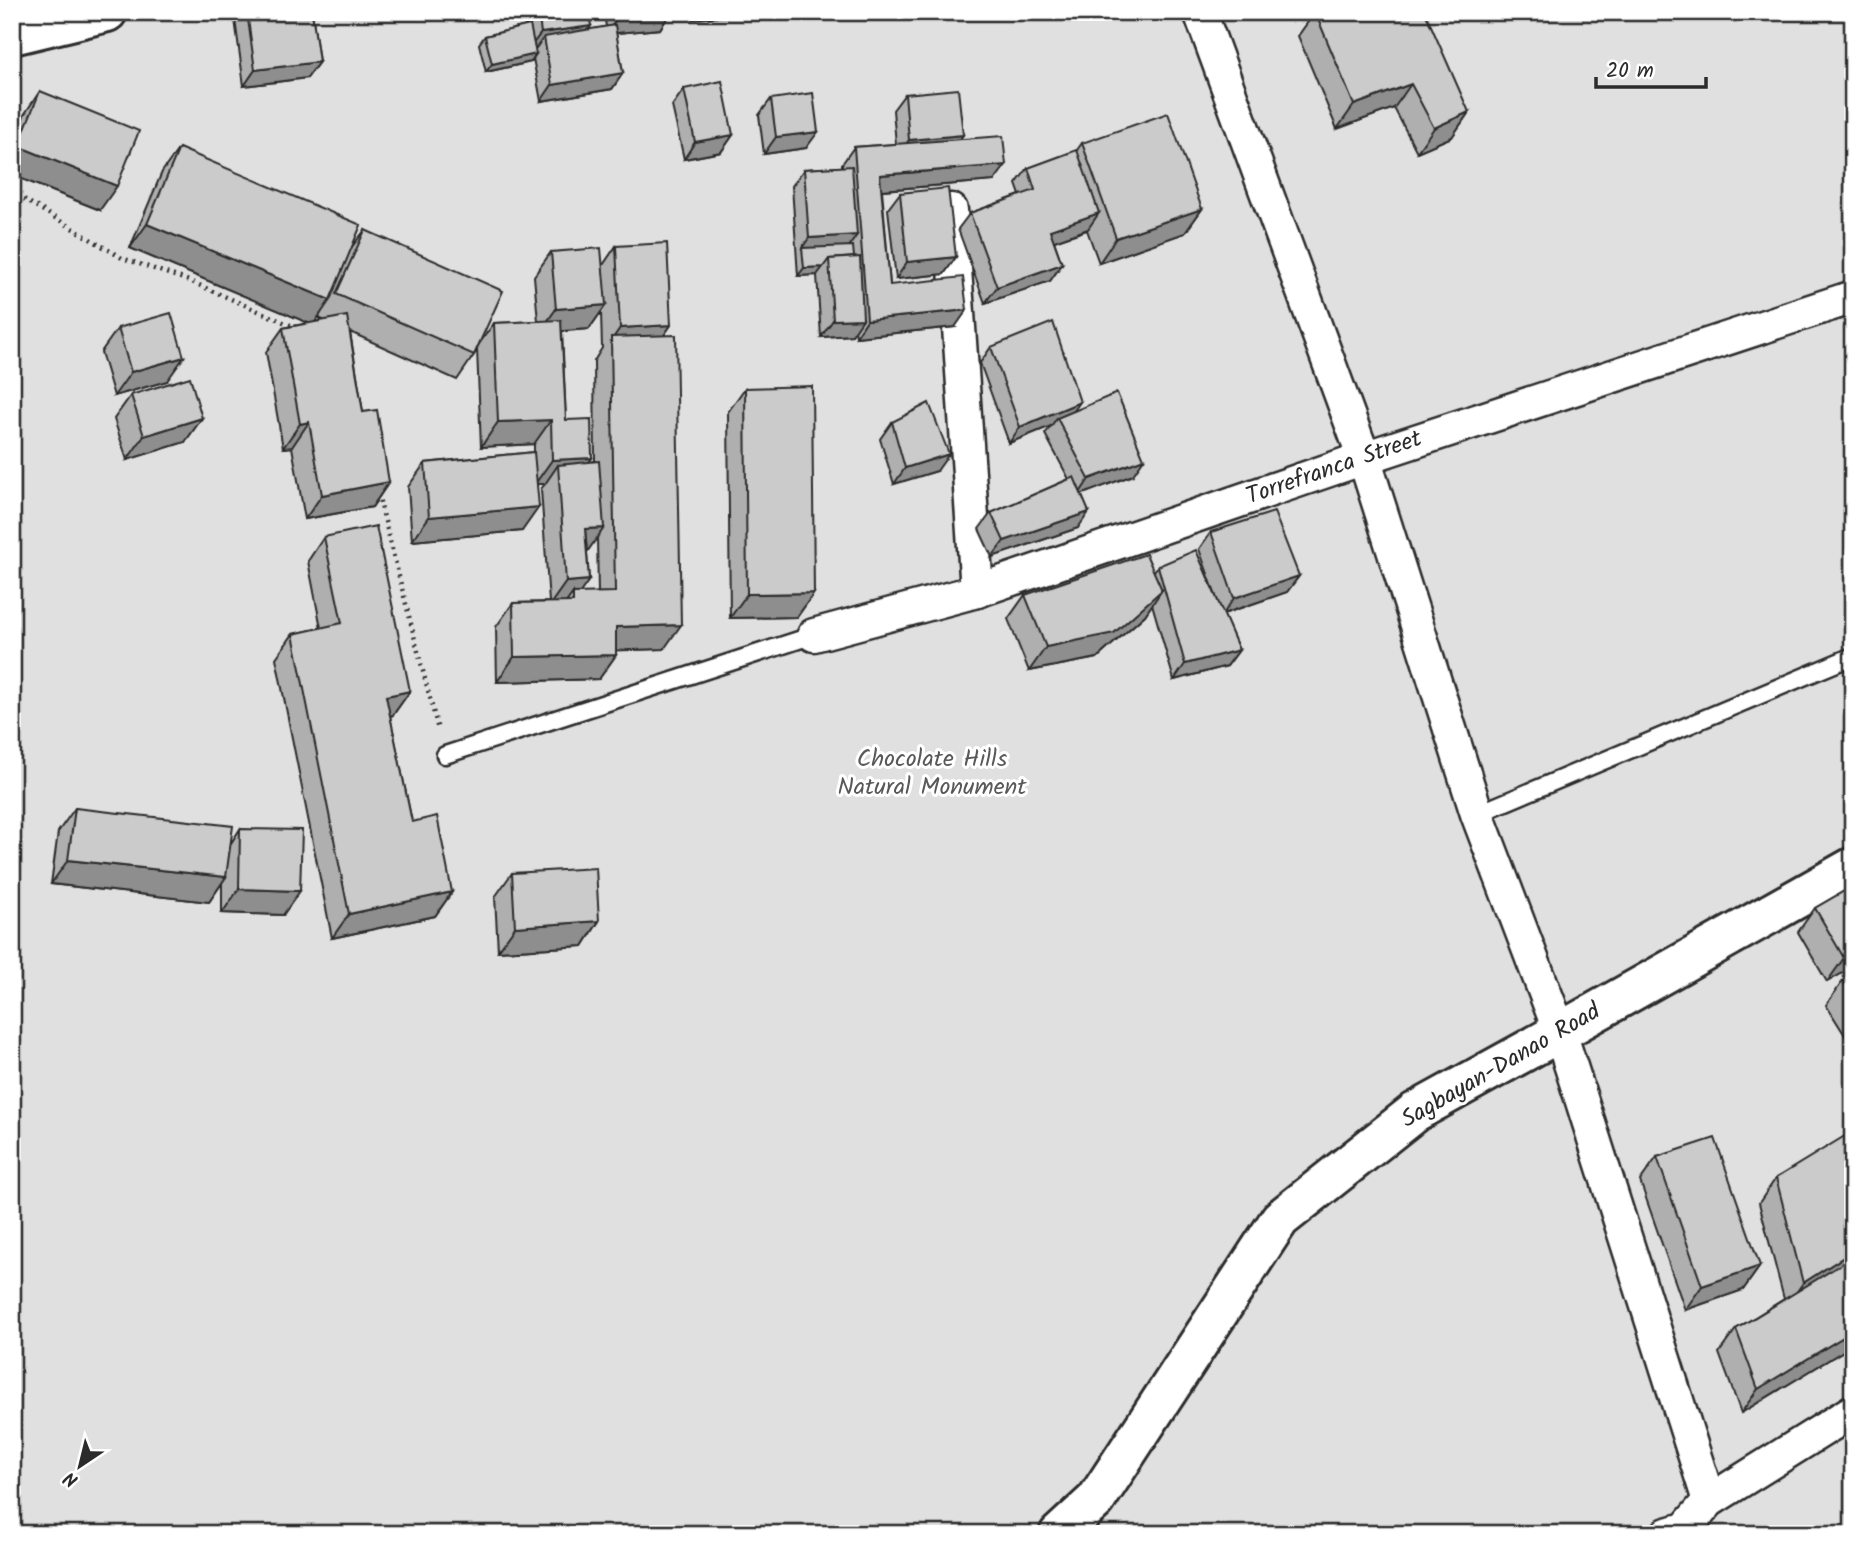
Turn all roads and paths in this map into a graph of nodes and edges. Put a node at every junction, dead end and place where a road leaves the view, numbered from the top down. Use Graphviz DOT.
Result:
graph roads {
  1 [pos="107,12"];
  2 [pos="1200,12"];
  3 [pos="12,35"];
  4 [pos="12,192"];
  5 [pos="951,210"];
  6 [pos="1853,297"];
  7 [pos="300,330"];
  8 [pos="1364,458"];
  9 [pos="376,484"];
  10 [pos="976,591"];
  11 [pos="814,635"];
  12 [pos="1853,656"];
  13 [pos="444,755"];
  14 [pos="1477,814"];
  15 [pos="1853,867"];
  16 [pos="1560,1032"];
  17 [pos="1853,1411"];
  18 [pos="1709,1500"];
  19 [pos="1679,1532"];
  20 [pos="1059,1534"];
  1 -- 3 [label="main road"];
  2 -- 8 [label="street"];
  4 -- 7 [label="path"];
  5 -- 10 [label="street"];
  6 -- 8 [label="street, Torrefranca Street"];
  8 -- 10 [label="street, Torrefranca Street"];
  8 -- 14 [label="street"];
  9 -- 13 [label="path"];
  10 -- 11 [label="street, Torrefranca Street"];
  11 -- 13 [label="lane"];
  12 -- 14 [label="lane"];
  14 -- 16 [label="street"];
  15 -- 16 [label="main road, Sagbayan-Danao Road"];
  16 -- 18 [label="street"];
  16 -- 20 [label="main road, Sagbayan-Danao Road"];
  17 -- 18 [label="street"];
  18 -- 19 [label="street"];
}
